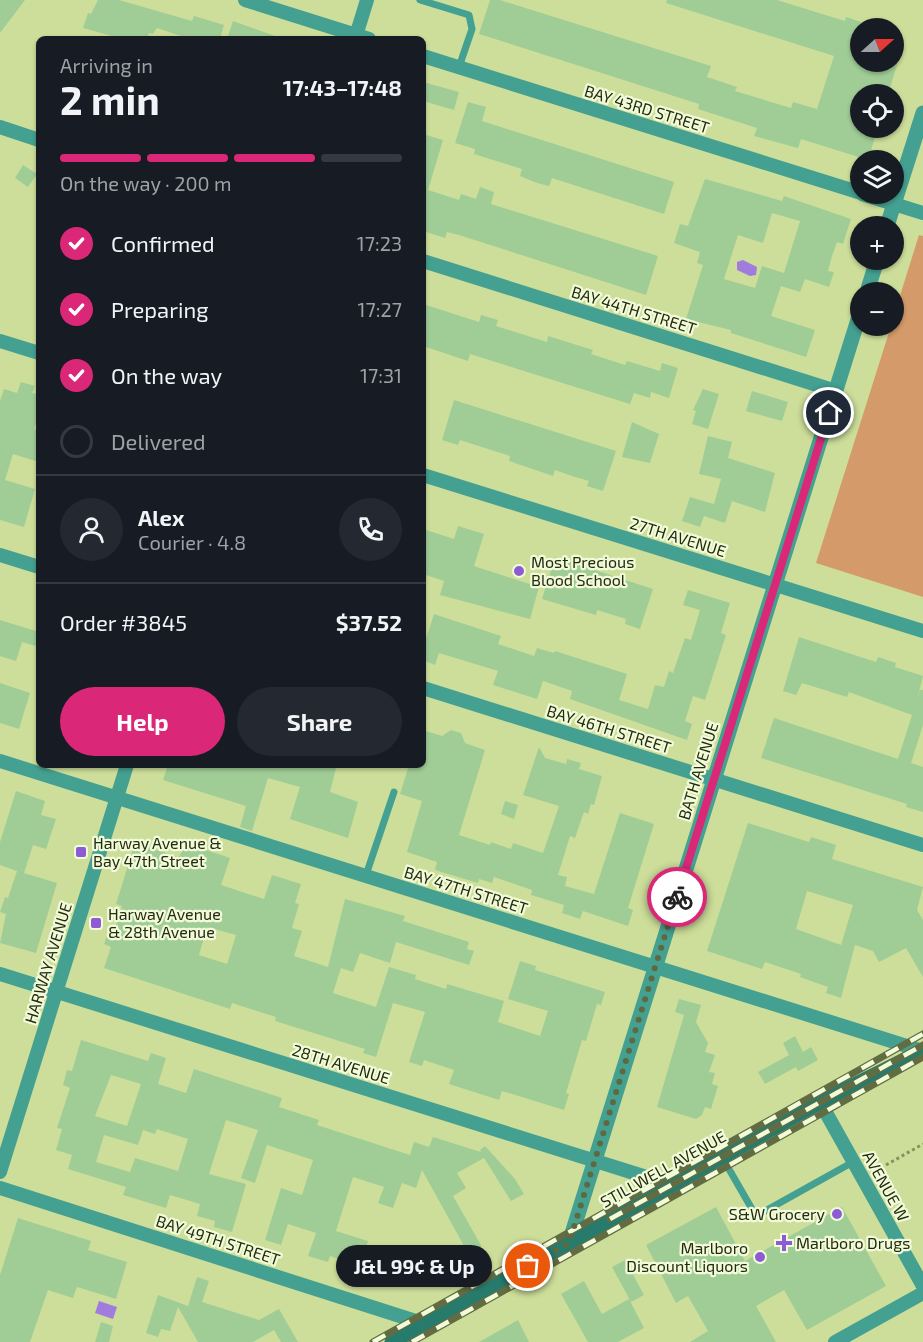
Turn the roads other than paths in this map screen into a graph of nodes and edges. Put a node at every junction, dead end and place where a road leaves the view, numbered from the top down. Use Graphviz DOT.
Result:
graph roads {
  1 [pos="245,0"];
  2 [pos="367,0"];
  3 [pos="420,0"];
  4 [pos="354,36"];
  5 [pos="360,36"];
  6 [pos="426,57"];
  7 [pos="459,67"];
  8 [pos="923,113"];
  9 [pos="0,127"];
  10 [pos="36,139"];
  11 [pos="904,173"];
  12 [pos="850,189"];
  13 [pos="894,204"];
  14 [pos="923,213"];
  15 [pos="890,216"];
  16 [pos="426,262"];
  17 [pos="853,336"];
  18 [pos="0,341"];
  19 [pos="36,352"];
  20 [pos="836,391"];
  21 [pos="426,476"];
  22 [pos="0,555"];
  23 [pos="36,566"];
  24 [pos="775,585"];
  25 [pos="923,631"];
  26 [pos="426,689"];
  27 [pos="0,761"];
  28 [pos="126,768"];
  29 [pos="714,779"];
  30 [pos="394,792"];
  31 [pos="117,797"];
  32 [pos="923,845"];
  33 [pos="366,875"];
  34 [pos="656,966"];
  35 [pos="0,974"];
  36 [pos="56,992"];
  37 [pos="923,1051"];
  38 [pos="820,1102"];
  39 [pos="722,1157"];
  40 [pos="595,1161"];
  41 [pos="853,1162"];
  42 [pos="0,1172"];
  43 [pos="672,1185"];
  44 [pos="0,1188"];
  45 [pos="569,1243"];
  46 [pos="923,1286"];
  47 [pos="923,1293"];
  48 [pos="425,1324"];
  49 [pos="392,1342"];
  50 [pos="835,1342"];
  1 -- 4 [label="street"];
  2 -- 5 [label="street"];
  3 -- 7 [label="lane"];
  6 -- 7 [label="street, BAY 43RD STREET"];
  7 -- 12 [label="street, BAY 43RD STREET"];
  8 -- 11 [label="street"];
  9 -- 10 [label="street"];
  13 -- 14 [label="street, BAY 43RD STREET"];
  13 -- 15 [label="street"];
  16 -- 20 [label="street, BAY 44TH STREET"];
  17 -- 20 [label="street, BATH AVENUE"];
  18 -- 19 [label="street"];
  20 -- 24 [label="street, BATH AVENUE"];
  21 -- 24 [label="street, 27TH AVENUE"];
  22 -- 23 [label="street"];
  24 -- 25 [label="street, 27TH AVENUE"];
  24 -- 29 [label="street, BATH AVENUE"];
  26 -- 29 [label="street, BAY 46TH STREET"];
  27 -- 31 [label="street, BAY 47TH STREET"];
  28 -- 31 [label="street, HARWAY AVENUE"];
  29 -- 32 [label="street, BAY 46TH STREET"];
  29 -- 34 [label="street, BATH AVENUE"];
  30 -- 33 [label="lane"];
  31 -- 33 [label="street, BAY 47TH STREET"];
  31 -- 36 [label="street, HARWAY AVENUE"];
  33 -- 34 [label="street, BAY 47TH STREET"];
  34 -- 37 [label="street, BAY 47TH STREET"];
  34 -- 40 [label="street, BATH AVENUE"];
  35 -- 36 [label="street, 28TH AVENUE"];
  36 -- 40 [label="street, 28TH AVENUE"];
  36 -- 42 [label="street, HARWAY AVENUE"];
  37 -- 38 [label="main road, STILLWELL AVENUE"];
  38 -- 39 [label="main road, STILLWELL AVENUE"];
  38 -- 41 [label="street, AVENUE W"];
  39 -- 41 [label="lane"];
  39 -- 43 [label="main road, STILLWELL AVENUE"];
  40 -- 43 [label="street, 28TH AVENUE"];
  40 -- 45 [label="street, BATH AVENUE"];
  41 -- 46 [label="street, AVENUE W"];
  43 -- 45 [label="main road, STILLWELL AVENUE"];
  44 -- 48 [label="street, BAY 49TH STREET"];
  45 -- 48 [label="main road, STILLWELL AVENUE"];
  47 -- 50 [label="street"];
  48 -- 49 [label="main road, STILLWELL AVENUE"];
}
